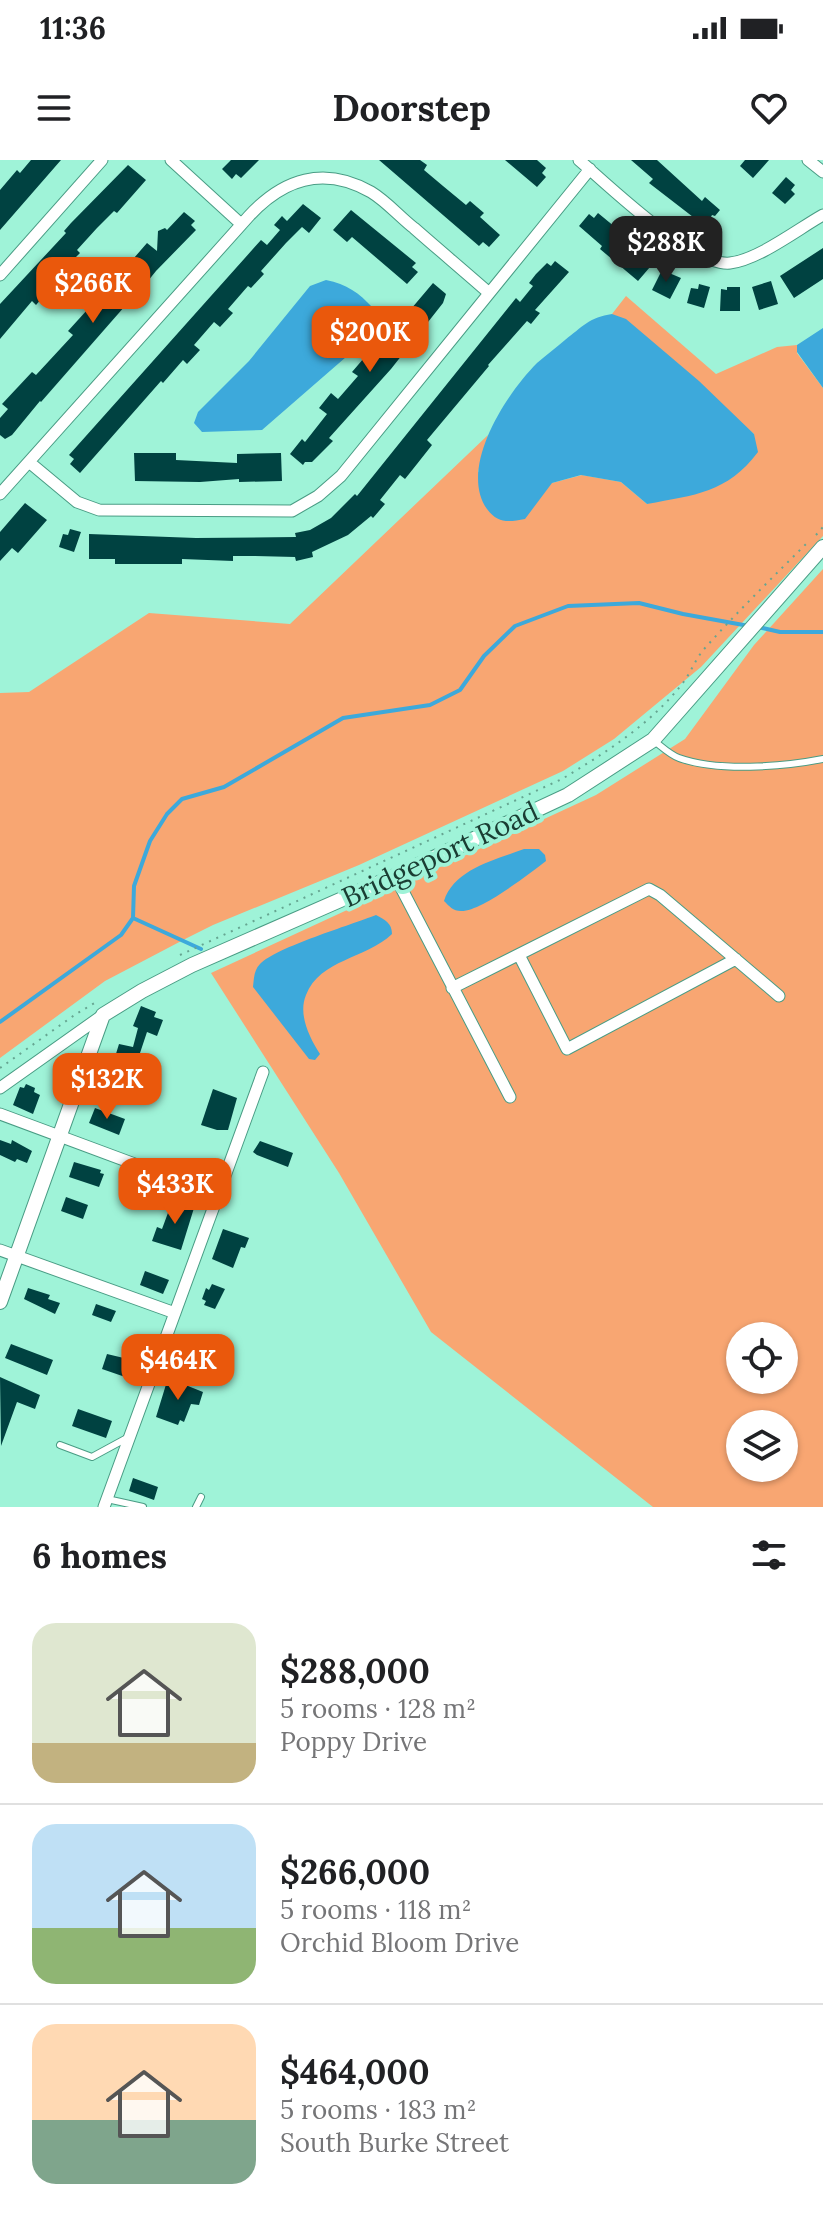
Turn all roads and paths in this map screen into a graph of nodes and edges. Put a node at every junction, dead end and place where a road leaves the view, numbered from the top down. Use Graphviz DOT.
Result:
graph roads {
  1 [pos="102,160"];
  2 [pos="171,160"];
  3 [pos="579,160"];
  4 [pos="808,160"];
  5 [pos="590,169"];
  6 [pos="823,172"];
  7 [pos="823,215"];
  8 [pos="241,224"];
  9 [pos="0,275"];
  10 [pos="489,293"];
  11 [pos="29,462"];
  12 [pos="0,494"];
  13 [pos="823,527"];
  14 [pos="823,547"];
  15 [pos="653,740"];
  16 [pos="823,759"];
  17 [pos="395,876"];
  18 [pos="519,955"];
  19 [pos="736,959"];
  20 [pos="171,960"];
  21 [pos="452,988"];
  22 [pos="779,996"];
  23 [pos="101,1008"];
  24 [pos="0,1068"];
  25 [pos="263,1072"];
  26 [pos="0,1088"];
  27 [pos="510,1097"];
  28 [pos="0,1114"];
  29 [pos="61,1137"];
  30 [pos="218,1195"];
  31 [pos="0,1250"];
  32 [pos="17,1256"];
  33 [pos="0,1302"];
  34 [pos="175,1313"];
  35 [pos="130,1436"];
  36 [pos="60,1445"];
  37 [pos="201,1497"];
  38 [pos="105,1503"];
  39 [pos="143,1507"];
  40 [pos="196,1507"];
  1 -- 9 [label="street"];
  2 -- 8 [label="street"];
  3 -- 5 [label="street"];
  4 -- 6 [label="street"];
  5 -- 7 [label="street"];
  5 -- 10 [label="street"];
  8 -- 10 [label="street"];
  8 -- 11 [label="street"];
  10 -- 11 [label="street"];
  11 -- 12 [label="street"];
  13 -- 20 [label="path"];
  14 -- 15 [label="street, Bridgeport Road"];
  15 -- 16 [label="lane"];
  15 -- 17 [label="street, Bridgeport Road"];
  17 -- 21 [label="street"];
  17 -- 23 [label="street, Bridgeport Road"];
  18 -- 19 [label="street"];
  18 -- 19 [label="street"];
  18 -- 21 [label="street"];
  19 -- 22 [label="street"];
  21 -- 27 [label="street"];
  23 -- 24 [label="path"];
  23 -- 26 [label="street, Bridgeport Road"];
  23 -- 29 [label="street"];
  25 -- 30 [label="street"];
  28 -- 29 [label="street"];
  29 -- 30 [label="street"];
  29 -- 32 [label="street"];
  30 -- 34 [label="street"];
  31 -- 32 [label="street"];
  32 -- 33 [label="street"];
  32 -- 34 [label="street"];
  34 -- 35 [label="street"];
  35 -- 36 [label="lane"];
  35 -- 38 [label="street"];
  37 -- 40 [label="lane"];
  38 -- 39 [label="lane"];
}
